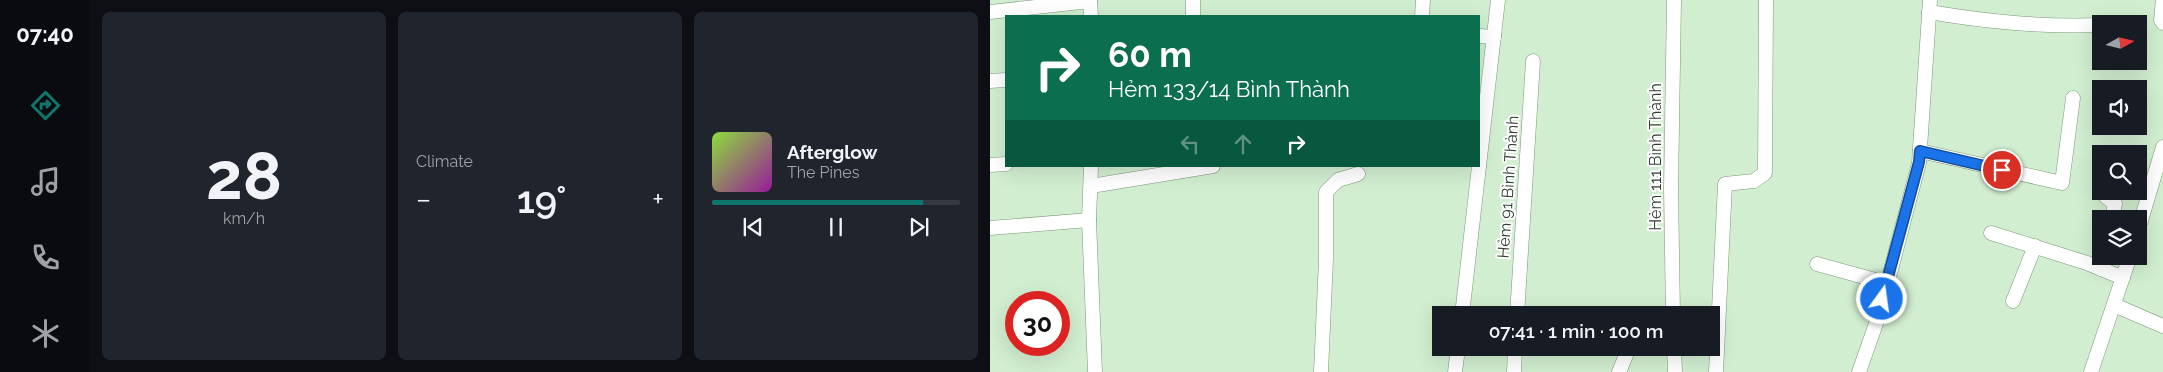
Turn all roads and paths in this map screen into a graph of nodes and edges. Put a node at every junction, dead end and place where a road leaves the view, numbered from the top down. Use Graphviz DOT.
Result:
graph roads {
  1 [pos="1193,0"];
  2 [pos="1423,0"];
  3 [pos="1498,0"];
  4 [pos="1674,0"];
  5 [pos="1766,0"];
  6 [pos="2163,0"];
  7 [pos="1090,1"];
  8 [pos="1930,6"];
  9 [pos="990,12"];
  10 [pos="1091,15"];
  11 [pos="1193,15"];
  12 [pos="1422,15"];
  13 [pos="2163,23"];
  14 [pos="2092,25"];
  15 [pos="1480,36"];
  16 [pos="1494,37"];
  17 [pos="1534,61"];
  18 [pos="1005,80"];
  19 [pos="990,81"];
  20 [pos="2073,98"];
  21 [pos="1482,104"];
  22 [pos="1480,145"];
  23 [pos="2163,146"];
  24 [pos="1920,151"];
  25 [pos="1005,164"];
  26 [pos="990,165"];
  27 [pos="1091,167"];
  28 [pos="1207,167"];
  29 [pos="1479,167"];
  30 [pos="1358,174"];
  31 [pos="1092,186"];
  32 [pos="2110,200"];
  33 [pos="2114,210"];
  34 [pos="2144,210"];
  35 [pos="1089,220"];
  36 [pos="990,228"];
  37 [pos="1991,233"];
  38 [pos="2035,246"];
  39 [pos="2092,260"];
  40 [pos="1817,264"];
  41 [pos="2105,265"];
  42 [pos="2127,265"];
  43 [pos="2123,278"];
  44 [pos="1886,284"];
  45 [pos="2013,301"];
  46 [pos="2114,305"];
  47 [pos="1463,306"];
  48 [pos="1518,306"];
  49 [pos="1673,306"];
  50 [pos="2163,326"];
  51 [pos="1457,356"];
  52 [pos="1515,356"];
  53 [pos="1626,356"];
  54 [pos="1674,356"];
  55 [pos="1095,372"];
  56 [pos="1321,372"];
  57 [pos="1455,372"];
  58 [pos="1514,372"];
  59 [pos="1619,372"];
  60 [pos="1674,372"];
  61 [pos="1716,372"];
  62 [pos="1859,372"];
  63 [pos="2091,372"];
  1 -- 11 [label="street"];
  2 -- 12 [label="street"];
  3 -- 16 [label="street"];
  4 -- 49 [label="street, Hẻm 111 Bình Thành"];
  5 -- 61 [label="street"];
  6 -- 13 [label="street"];
  7 -- 9 [label="street"];
  7 -- 10 [label="street"];
  8 -- 14 [label="street"];
  8 -- 24 [label="street"];
  15 -- 16 [label="street"];
  16 -- 21 [label="street"];
  17 -- 48 [label="street, Hẻm 91 Bình Thành"];
  18 -- 19 [label="street"];
  20 -- 24 [label="street"];
  21 -- 22 [label="street"];
  23 -- 34 [label="street"];
  24 -- 44 [label="street"];
  25 -- 26 [label="street"];
  27 -- 31 [label="street"];
  28 -- 31 [label="street"];
  29 -- 47 [label="street"];
  30 -- 56 [label="street"];
  31 -- 35 [label="street"];
  32 -- 33 [label="street"];
  35 -- 36 [label="street"];
  35 -- 55 [label="street"];
  37 -- 38 [label="street"];
  38 -- 39 [label="street"];
  38 -- 45 [label="street"];
  40 -- 44 [label="street"];
  41 -- 43 [label="street"];
  42 -- 43 [label="street"];
  43 -- 46 [label="street"];
  44 -- 62 [label="street"];
  46 -- 50 [label="street"];
  46 -- 63 [label="street"];
  51 -- 57 [label="street"];
  52 -- 58 [label="street"];
  53 -- 59 [label="street"];
  54 -- 60 [label="street"];
}
